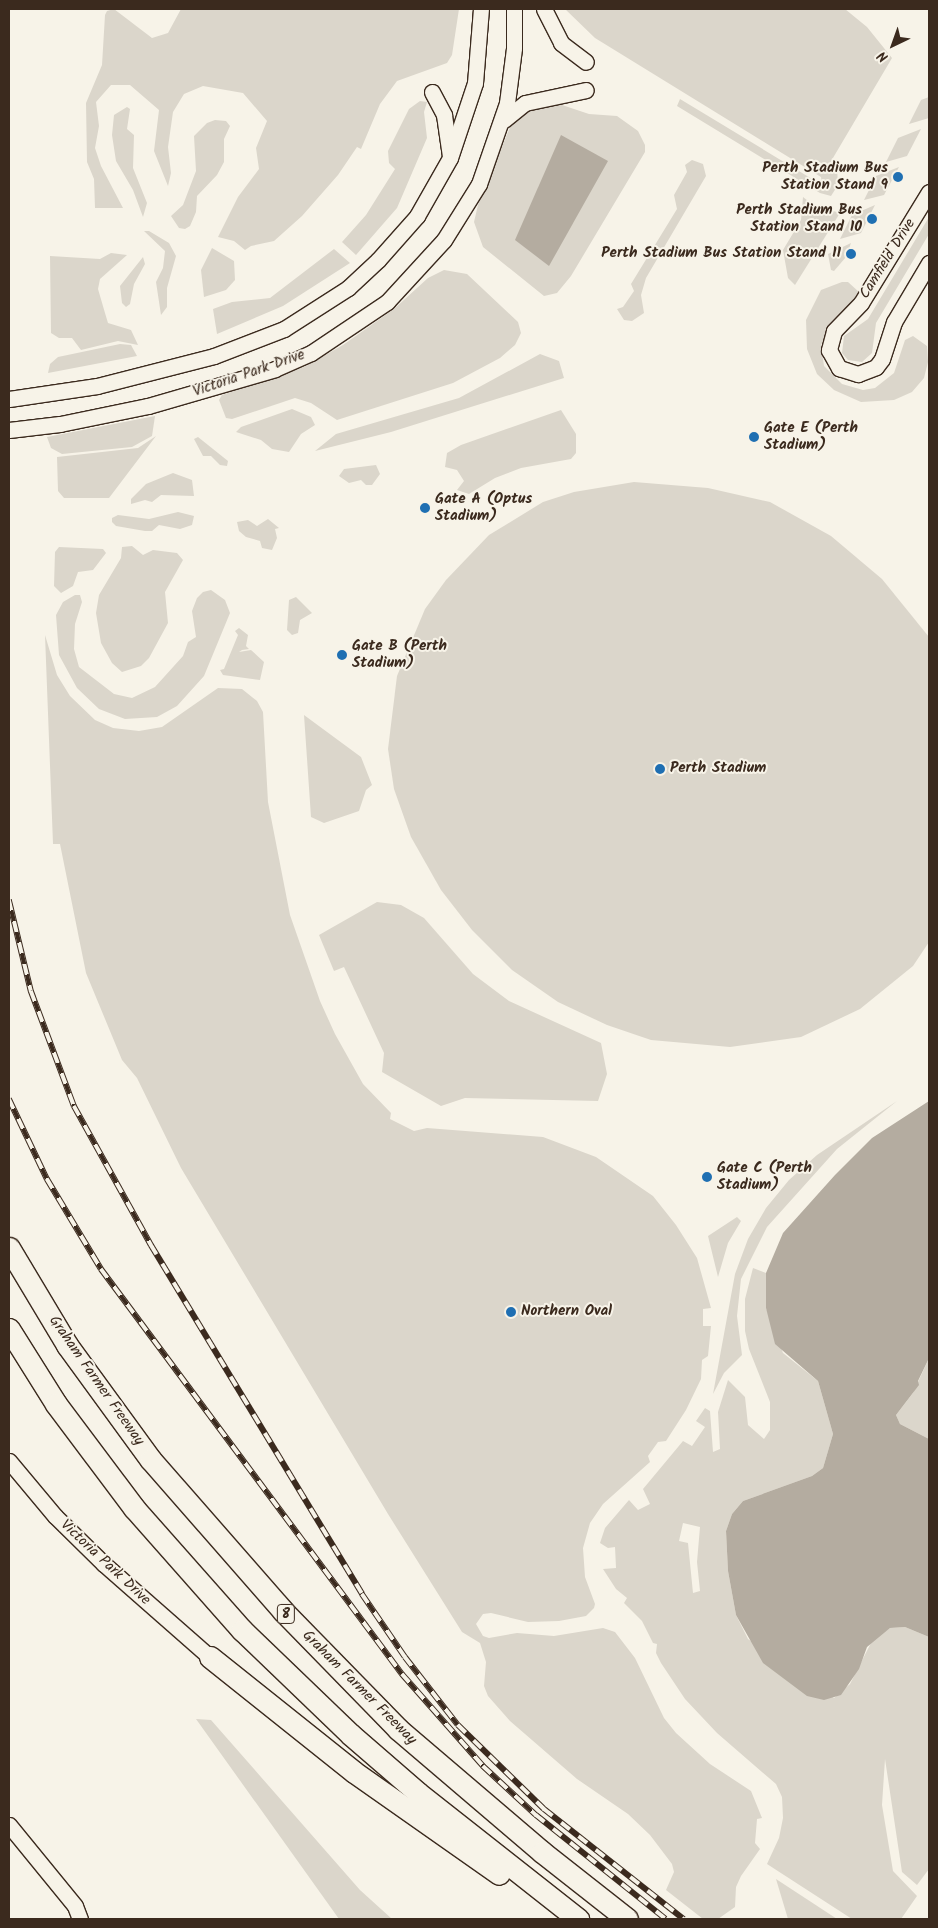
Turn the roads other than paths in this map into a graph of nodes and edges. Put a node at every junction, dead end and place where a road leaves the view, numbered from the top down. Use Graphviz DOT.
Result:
graph roads {
  1 [pos="481,9"];
  2 [pos="514,9"];
  3 [pos="544,9"];
  4 [pos="586,62"];
  5 [pos="586,90"];
  6 [pos="432,92"];
  7 [pos="501,124"];
  8 [pos="450,158"];
  9 [pos="929,192"];
  10 [pos="929,263"];
  11 [pos="9,399"];
  12 [pos="9,430"];
  13 [pos="9,1248"];
  14 [pos="9,1329"];
  15 [pos="9,1461"];
  16 [pos="9,1477"];
  17 [pos="55,1516"];
  18 [pos="210,1657"];
  19 [pos="9,1825"];
  20 [pos="80,1919"];
  21 [pos="565,1919"];
  22 [pos="578,1919"];
  23 [pos="627,1919"];
  1 -- 8 [label="street, Victoria Park Drive"];
  2 -- 7 [label="street, Victoria Park Drive"];
  3 -- 4 [label="street"];
  5 -- 7 [label="street"];
  6 -- 8 [label="street"];
  7 -- 12 [label="street, Victoria Park Drive"];
  8 -- 11 [label="street, Victoria Park Drive"];
  9 -- 10 [label="street, Camfield Drive"];
  13 -- 23 [label="highway, Graham Farmer Freeway / 8"];
  14 -- 22 [label="highway"];
  15 -- 17 [label="street, Victoria Park Drive"];
  16 -- 17 [label="street"];
  17 -- 18 [label="street, Victoria Park Drive"];
  18 -- 21 [label="highway"];
  19 -- 20 [label="street"];
}
